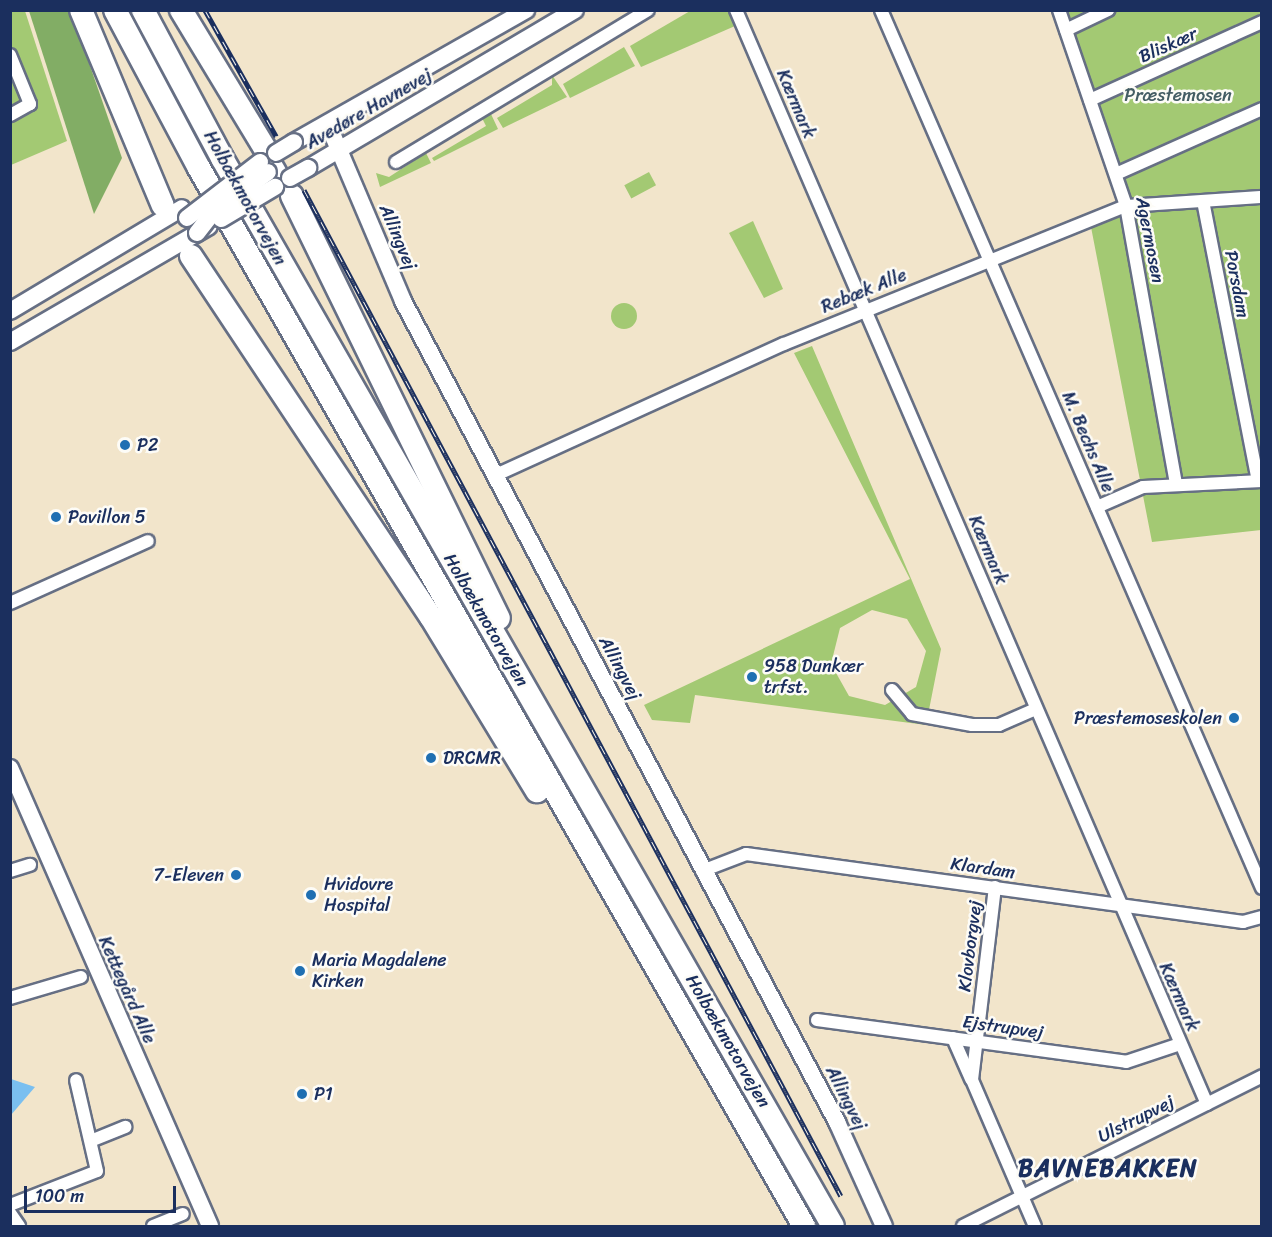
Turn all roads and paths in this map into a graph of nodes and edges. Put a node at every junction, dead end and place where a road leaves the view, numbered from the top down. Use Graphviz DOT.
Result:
graph roads {
  1 [pos="81,10"];
  2 [pos="115,10"];
  3 [pos="143,10"];
  4 [pos="181,10"];
  5 [pos="526,10"];
  6 [pos="575,10"];
  7 [pos="648,10"];
  8 [pos="736,10"];
  9 [pos="881,10"];
  10 [pos="1059,10"];
  11 [pos="1108,10"];
  12 [pos="1262,22"];
  13 [pos="1066,30"];
  14 [pos="10,55"];
  15 [pos="1090,100"];
  16 [pos="1262,109"];
  17 [pos="10,115"];
  18 [pos="328,124"];
  19 [pos="340,149"];
  20 [pos="267,158"];
  21 [pos="396,162"];
  22 [pos="1116,174"];
  23 [pos="285,186"];
  24 [pos="1262,197"];
  25 [pos="1203,201"];
  26 [pos="1126,206"];
  27 [pos="175,212"];
  28 [pos="190,244"];
  29 [pos="991,260"];
  30 [pos="865,309"];
  31 [pos="10,311"];
  32 [pos="10,342"];
  33 [pos="496,475"];
  34 [pos="1260,481"];
  35 [pos="1176,485"];
  36 [pos="1097,507"];
  37 [pos="148,541"];
  38 [pos="10,603"];
  39 [pos="517,674"];
  40 [pos="892,690"];
  41 [pos="1036,709"];
  42 [pos="10,768"];
  43 [pos="30,866"];
  44 [pos="10,871"];
  45 [pos="702,871"];
  46 [pos="995,887"];
  47 [pos="1262,888"];
  48 [pos="1119,904"];
  49 [pos="1262,917"];
  50 [pos="81,977"];
  51 [pos="10,998"];
  52 [pos="817,1020"];
  53 [pos="953,1038"];
  54 [pos="976,1041"];
  55 [pos="1180,1044"];
  56 [pos="715,1068"];
  57 [pos="1262,1076"];
  58 [pos="76,1080"];
  59 [pos="972,1080"];
  60 [pos="1207,1104"];
  61 [pos="125,1128"];
  62 [pos="93,1140"];
  63 [pos="1023,1196"];
  64 [pos="10,1205"];
  65 [pos="10,1213"];
  66 [pos="183,1214"];
  67 [pos="19,1227"];
  68 [pos="153,1227"];
  69 [pos="210,1227"];
  70 [pos="804,1227"];
  71 [pos="833,1227"];
  72 [pos="884,1227"];
  73 [pos="963,1227"];
  74 [pos="1035,1227"];
  1 -- 27 [label="highway"];
  2 -- 56 [label="highway, Holbækmotorvejen"];
  3 -- 39 [label="highway, Holbækmotorvejen"];
  4 -- 20 [label="highway"];
  5 -- 18 [label="street, Avedøre Havnevej"];
  6 -- 19 [label="street, Avedøre Havnevej"];
  7 -- 21 [label="street"];
  8 -- 30 [label="street, Kærmark"];
  9 -- 29 [label="street, M. Bechs Alle"];
  10 -- 13 [label="street, Agermosen"];
  11 -- 13 [label="street"];
  12 -- 15 [label="street, Bliskær"];
  13 -- 15 [label="street, Agermosen"];
  14 -- 17 [label="street"];
  15 -- 22 [label="street, Agermosen"];
  16 -- 22 [label="street"];
  18 -- 19 [label="street, Allingvej"];
  18 -- 20 [label="street, Avedøre Havnevej, bridge"];
  19 -- 23 [label="street, Avedøre Havnevej, bridge"];
  19 -- 33 [label="street, Allingvej"];
  20 -- 23 [label="street"];
  20 -- 27 [label="street, Avedøre Havnevej, bridge"];
  20 -- 28 [label="street, bridge"];
  22 -- 26 [label="street, Agermosen"];
  23 -- 28 [label="street, Avedøre Havnevej, bridge"];
  23 -- 39 [label="highway"];
  24 -- 25 [label="street, Rebæk Alle"];
  25 -- 26 [label="street, Rebæk Alle"];
  25 -- 34 [label="street, Porsdam"];
  26 -- 29 [label="street, Rebæk Alle"];
  26 -- 35 [label="street, Agermosen"];
  27 -- 28 [label="street"];
  27 -- 31 [label="street, Avedøre Havnevej"];
  28 -- 32 [label="street, Avedøre Havnevej"];
  28 -- 56 [label="highway"];
  29 -- 30 [label="street, Rebæk Alle"];
  29 -- 36 [label="street, M. Bechs Alle"];
  30 -- 33 [label="street, Rebæk Alle"];
  30 -- 41 [label="street, Kærmark"];
  33 -- 45 [label="street, Allingvej"];
  34 -- 35 [label="street"];
  35 -- 36 [label="street"];
  36 -- 47 [label="street, M. Bechs Alle"];
  37 -- 38 [label="street"];
  39 -- 71 [label="highway, Holbækmotorvejen"];
  40 -- 41 [label="street"];
  41 -- 48 [label="street, Kærmark"];
  42 -- 69 [label="street, Kettegård Alle"];
  43 -- 44 [label="street"];
  45 -- 46 [label="street, Klardam"];
  45 -- 72 [label="street, Allingvej"];
  46 -- 48 [label="street, Klardam"];
  46 -- 54 [label="street, Klovborgvej"];
  48 -- 49 [label="street, Klardam"];
  48 -- 55 [label="street, Kærmark"];
  50 -- 51 [label="street"];
  52 -- 53 [label="street, Ejstrupvej"];
  53 -- 54 [label="street, Ejstrupvej"];
  53 -- 59 [label="street, Klovborgvej"];
  54 -- 55 [label="street, Ejstrupvej"];
  54 -- 59 [label="street, Klovborgvej"];
  55 -- 60 [label="street, Kærmark"];
  56 -- 70 [label="highway, Holbækmotorvejen"];
  57 -- 60 [label="street, Ulstrupvej"];
  58 -- 62 [label="street"];
  59 -- 63 [label="street, Klovborgvej"];
  60 -- 63 [label="street, Ulstrupvej"];
  61 -- 62 [label="street"];
  62 -- 64 [label="street"];
  63 -- 73 [label="street, Ulstrupvej"];
  63 -- 74 [label="street, Klovborgvej"];
  65 -- 67 [label="street"];
  66 -- 68 [label="street"];
}
